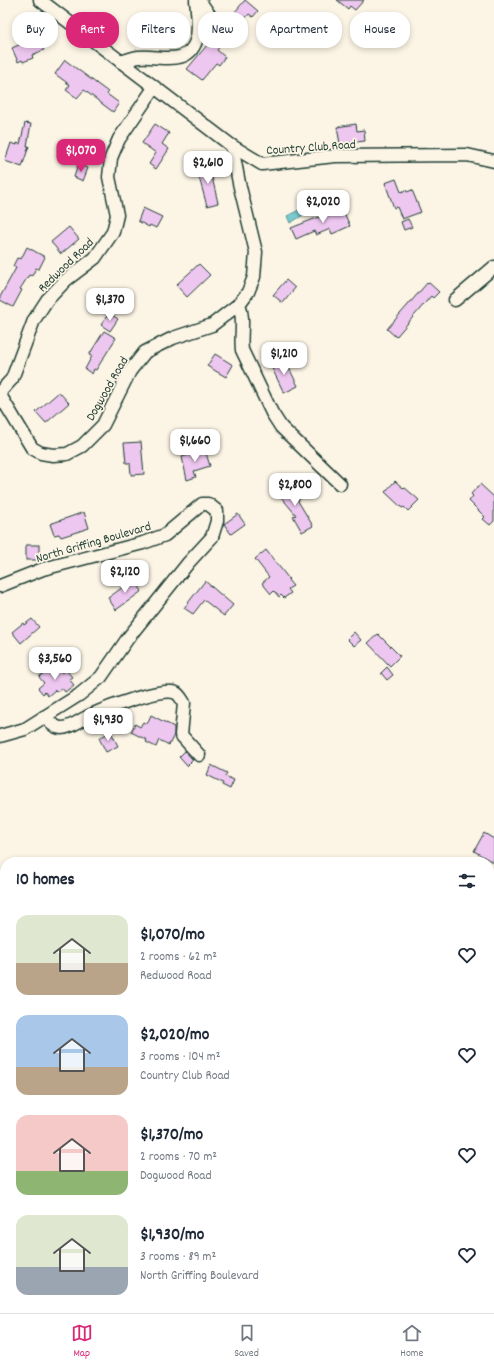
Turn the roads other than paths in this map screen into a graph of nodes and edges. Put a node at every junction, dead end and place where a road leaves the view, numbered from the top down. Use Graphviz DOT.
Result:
graph roads {
  1 [pos="40,0"];
  2 [pos="197,0"];
  3 [pos="206,12"];
  4 [pos="121,62"];
  5 [pos="154,88"];
  6 [pos="232,146"];
  7 [pos="494,161"];
  8 [pos="494,267"];
  9 [pos="455,300"];
  10 [pos="239,304"];
  11 [pos="0,394"];
  12 [pos="340,484"];
  13 [pos="0,586"];
  14 [pos="44,717"];
  15 [pos="0,736"];
  16 [pos="199,755"];
  1 -- 4 [label="street, Country Club Road"];
  2 -- 3 [label="street"];
  2 -- 4 [label="street"];
  4 -- 5 [label="street, Country Club Road"];
  5 -- 6 [label="street, Country Club Road"];
  5 -- 11 [label="street, Redwood Road"];
  6 -- 7 [label="street, Country Club Road"];
  6 -- 10 [label="street, Dogwood Road"];
  8 -- 9 [label="street"];
  10 -- 11 [label="street, Dogwood Road"];
  10 -- 12 [label="street"];
  13 -- 14 [label="street, North Griffing Boulevard"];
  14 -- 15 [label="street, North Griffing Boulevard"];
  14 -- 16 [label="street"];
}
